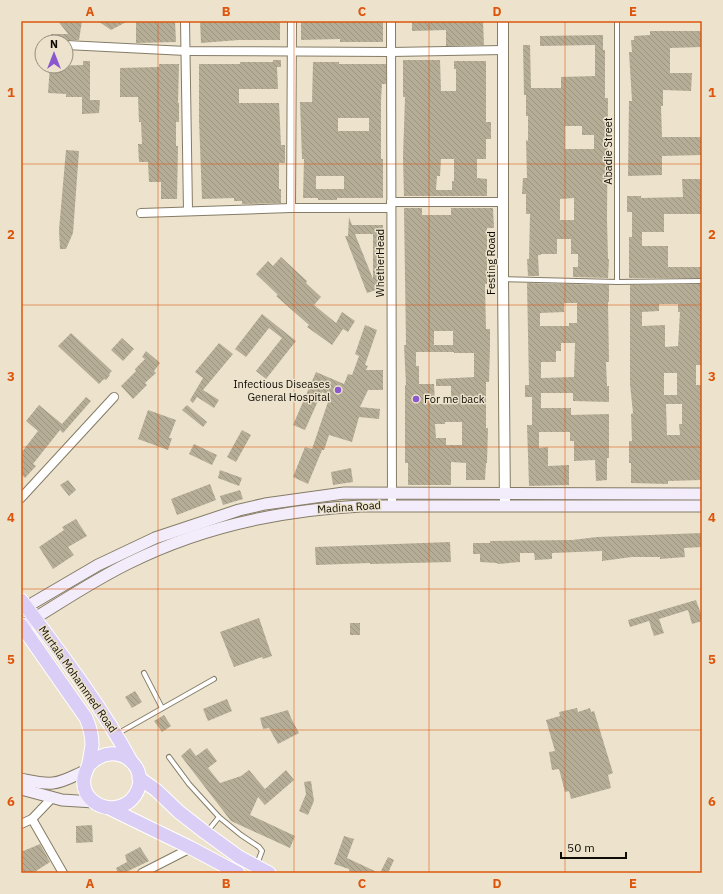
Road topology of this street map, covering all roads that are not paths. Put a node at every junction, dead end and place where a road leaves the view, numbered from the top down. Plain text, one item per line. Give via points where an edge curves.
1 (185, 21) edge
2 (292, 21) edge
3 (391, 21) edge
4 (503, 21) edge
5 (617, 21) edge
6 (74, 45) edge
7 (503, 50) junction
8 (186, 51) junction
9 (292, 51) junction
10 (391, 52) junction
11 (504, 202) junction
12 (391, 205) junction
13 (291, 208) junction
14 (188, 211) junction
15 (142, 213) dead end
16 (503, 279) junction
17 (702, 281) edge
18 (617, 282) junction
19 (114, 397) dead end
20 (391, 493) junction
21 (505, 494) junction
22 (702, 494) edge
23 (21, 498) edge
24 (619, 500) junction
25 (392, 505) junction
26 (505, 506) junction
27 (702, 506) edge
28 (23, 606) edge
29 (35, 618) junction
30 (22, 625) edge
31 (144, 673) dead end
32 (214, 678) dead end
33 (162, 708) junction
34 (117, 734) junction
35 (168, 757) dead end
36 (131, 760) junction
37 (87, 768) junction
38 (139, 778) junction
39 (21, 779) edge
40 (21, 789) edge
41 (53, 797) junction
42 (94, 802) junction
43 (109, 808) junction
44 (219, 817) junction
45 (32, 819) junction
46 (21, 824) edge
47 (206, 833) junction
48 (191, 848) junction
49 (256, 866) junction
50 (63, 873) edge
51 (142, 873) edge
52 (238, 873) edge
53 (269, 873) edge

1 - 8 street
2 - 9 street
3 - 10 street, WhetherHead
4 - 7 street, Festing Road
5 - 18 lane, Abadie Street
6 - 8 street
7 - 10 street
7 - 11 street, Festing Road
8 - 9 street
8 - 14 street
9 - 10 street
9 - 13 street
10 - 12 street, WhetherHead
11 - 12 street
11 - 16 street, Festing Road
12 - 13 street
12 - 20 street, WhetherHead
13 - 14 street
14 - 15 street
16 - 18 lane
16 - 21 street, Festing Road
17 - 18 lane
19 - 23 street
20 - 21 main road, Madina Road
20 - 25 street, WhetherHead
20 - 28 main road, Madina Road via 344,493 239,510 143,543
21 - 24 main road, Madina Road
21 - 26 street, Festing Road
22 - 24 main road, Madina Road
24 - 26 main road, Madina Road
24 - 27 main road, Madina Road
25 - 26 main road, Madina Road
25 - 29 main road, Madina Road via 334,507 241,522 172,544 129,563
28 - 29 highway, Murtala Mohammed Road
29 - 30 main road, Madina Road
29 - 34 highway, Murtala Mohammed Road
30 - 37 highway, Murtala Mohammed Road via 86,718 92,736
31 - 33 lane
32 - 33 lane
33 - 34 lane
34 - 36 highway, Murtala Mohammed Road
35 - 44 lane
36 - 37 highway via 123,755 104,754
36 - 38 highway
37 - 39 main road via 54,783
37 - 42 highway via 84,788
38 - 43 highway via 139,787 128,803
38 - 47 highway
40 - 41 main road
41 - 42 main road via 77,802
41 - 45 street
42 - 43 highway
43 - 48 highway
44 - 47 lane
44 - 49 lane via 259,847 262,851
45 - 46 street
45 - 50 street
47 - 49 highway
48 - 51 street
48 - 52 highway
49 - 53 highway

